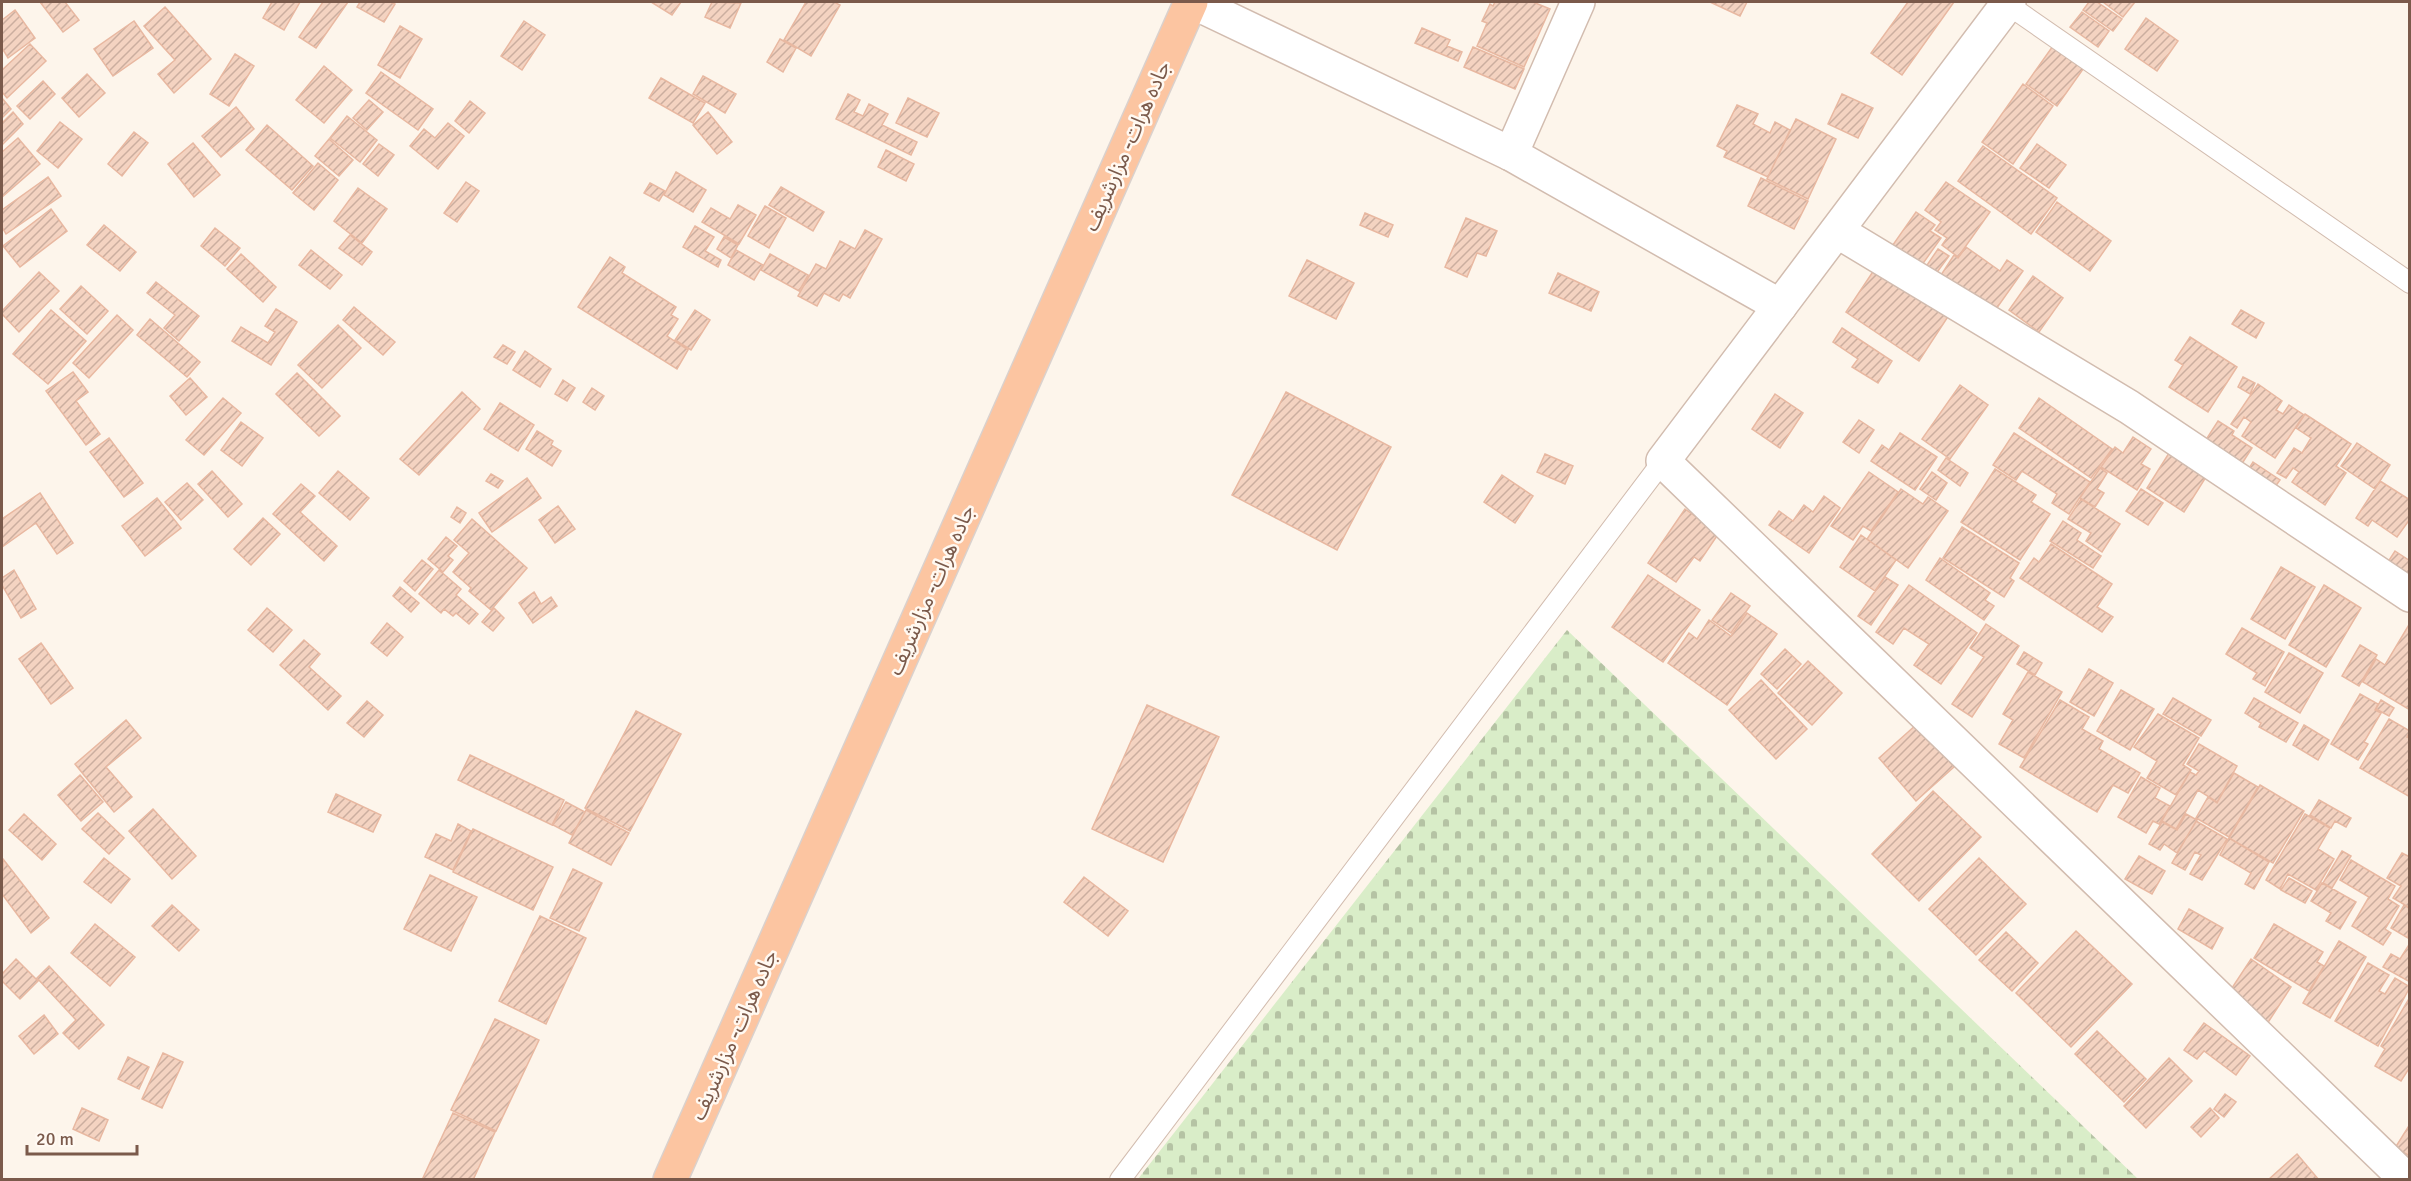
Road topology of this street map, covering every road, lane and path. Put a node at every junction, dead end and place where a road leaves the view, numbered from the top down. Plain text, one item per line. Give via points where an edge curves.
1 (1192, 2) edge
2 (1578, 2) edge
3 (2008, 3) edge
4 (1511, 154) junction
5 (1837, 231) junction
6 (2409, 283) edge
7 (1780, 306) junction
8 (1664, 461) junction
9 (2409, 594) edge
10 (670, 1179) edge
11 (1120, 1179) edge
12 (2407, 1179) edge

1 - 4 street
1 - 10 highway, جاده هرات- مزارشریف
2 - 4 street
3 - 5 street
3 - 6 lane
4 - 7 street
5 - 7 street
5 - 9 street via 2129,407
7 - 8 street
8 - 11 lane
8 - 12 street

